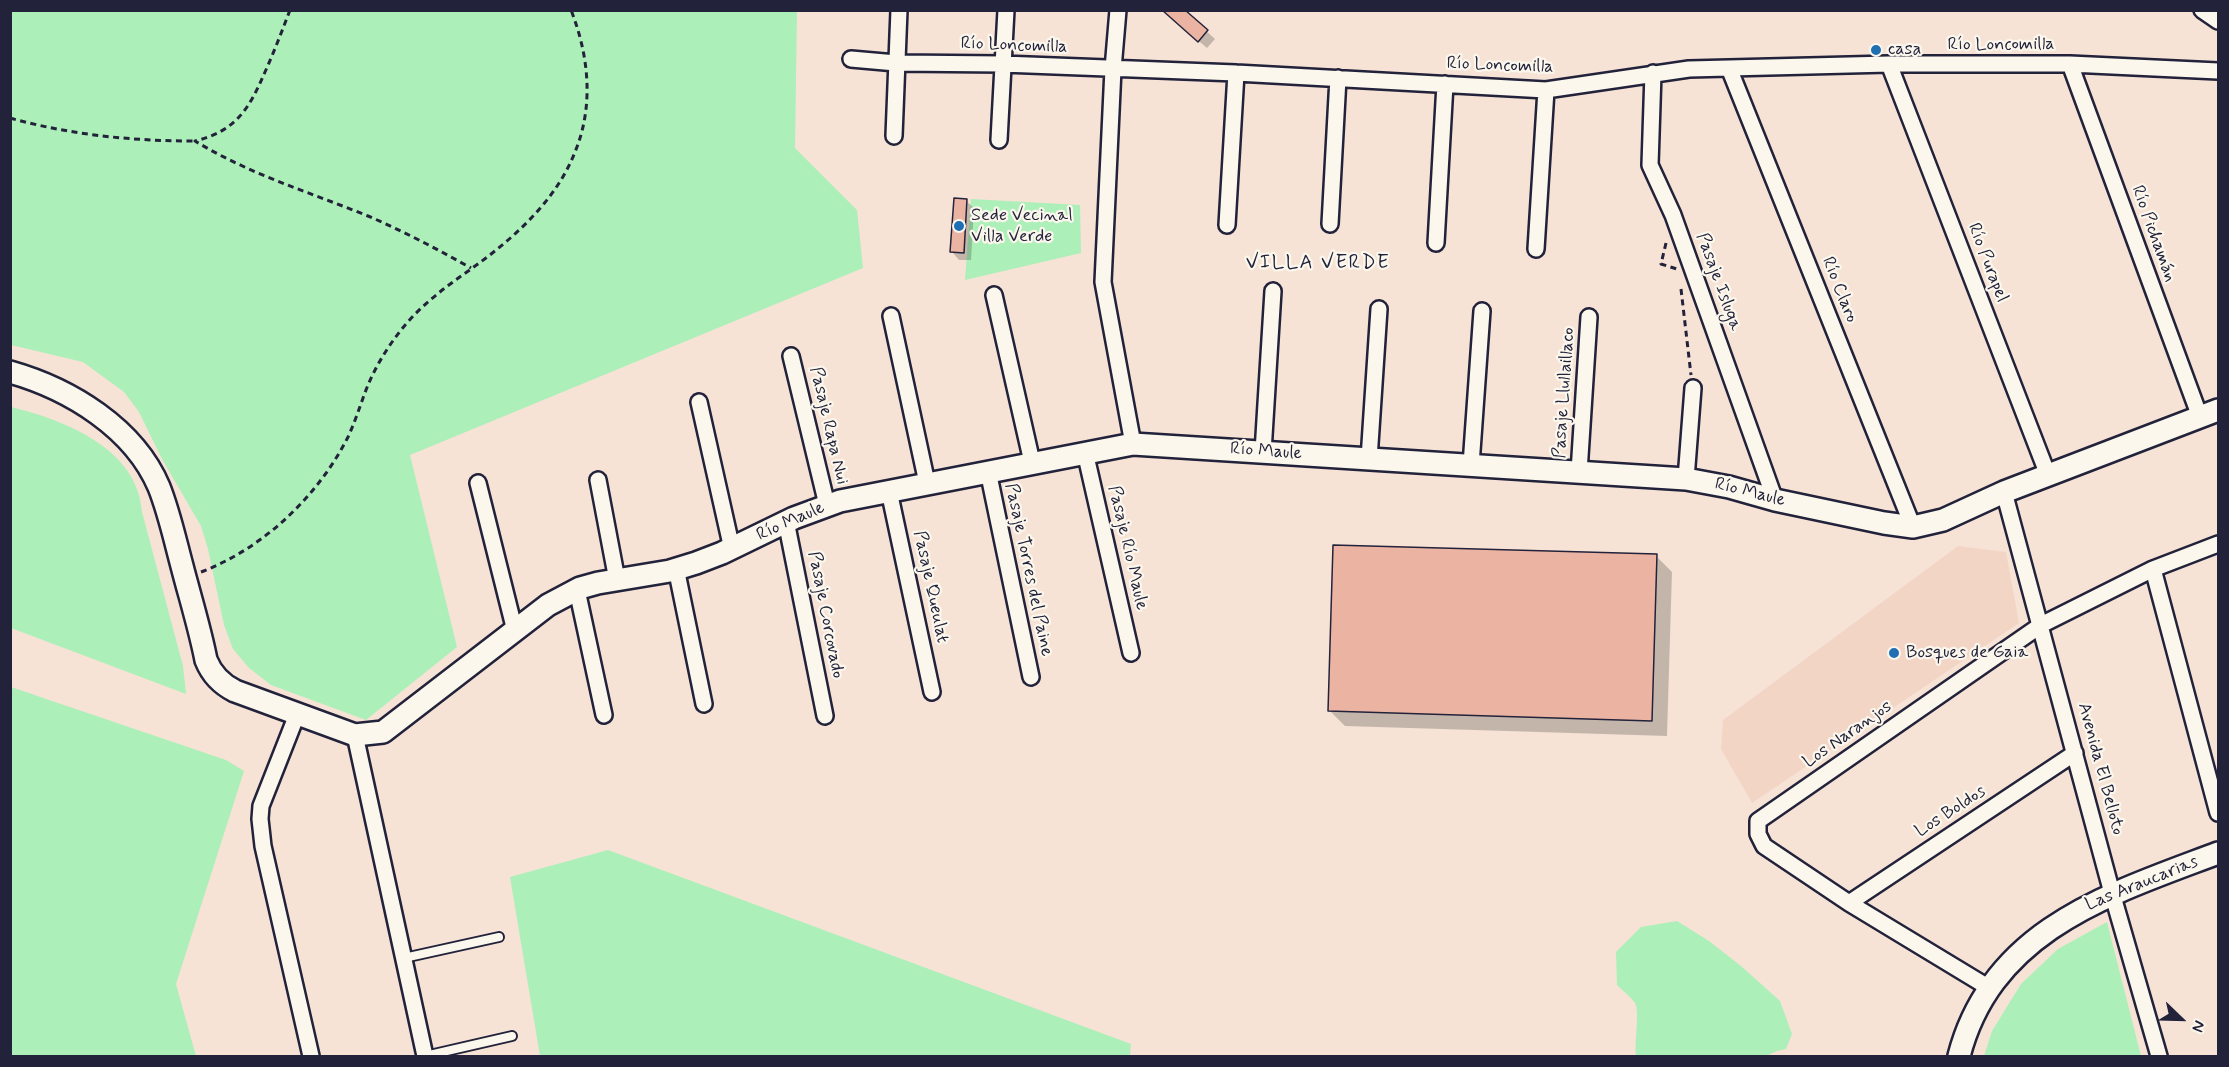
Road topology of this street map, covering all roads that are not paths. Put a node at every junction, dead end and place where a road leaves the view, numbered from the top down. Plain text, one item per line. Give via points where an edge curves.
1 (899, 10) edge
2 (1006, 10) edge
3 (1118, 10) edge
4 (2202, 10) edge
5 (2218, 21) edge
6 (851, 59) dead end
7 (896, 63) junction
8 (1003, 64) junction
9 (1889, 64) junction
10 (2070, 64) junction
11 (1729, 68) junction
12 (1113, 69) junction
13 (2218, 71) edge
14 (1236, 73) junction
15 (1653, 73) junction
16 (1338, 78) junction
17 (1445, 84) junction
18 (1546, 90) junction
19 (894, 136) dead end
20 (999, 140) dead end
21 (1330, 224) dead end
22 (1227, 225) dead end
23 (1436, 243) dead end
24 (1536, 249) dead end
25 (1273, 291) dead end
26 (994, 295) dead end
27 (1379, 309) dead end
28 (1482, 311) dead end
29 (891, 316) dead end
30 (1589, 317) dead end
31 (791, 356) dead end
32 (10, 372) edge
33 (1692, 388) road end
34 (699, 402) dead end
35 (2209, 414) edge
36 (1133, 444) junction
37 (1085, 452) junction
38 (1263, 452) junction
39 (1369, 459) junction
40 (1032, 462) junction
41 (1471, 465) junction
42 (988, 471) junction
43 (1579, 472) junction
44 (2048, 475) junction
45 (1686, 479) junction
46 (598, 480) dead end
47 (478, 483) dead end
48 (927, 483) junction
49 (889, 490) junction
50 (2004, 492) junction
51 (1775, 500) junction
52 (827, 506) junction
53 (786, 521) junction
54 (1913, 527) junction
55 (2218, 544) edge
56 (732, 549) junction
57 (676, 568) junction
58 (2153, 569) junction
59 (616, 580) junction
60 (577, 590) junction
61 (2041, 625) junction
62 (514, 631) junction
63 (1131, 653) dead end
64 (1031, 676) dead end
65 (932, 692) dead end
66 (704, 704) dead end
67 (298, 712) junction
68 (604, 715) dead end
69 (825, 716) dead end
70 (355, 735) junction
71 (2075, 753) junction
72 (2218, 813) edge
73 (2218, 853) edge
74 (2112, 893) junction
75 (1849, 903) junction
76 (499, 937) dead end
77 (404, 958) junction
78 (1991, 989) junction
79 (512, 1036) dead end
80 (311, 1056) edge
81 (425, 1056) edge
82 (1959, 1056) edge
83 (2159, 1056) edge

1 - 7 street
2 - 8 street
3 - 12 street
4 - 5 street
6 - 7 street, Río Loncomilla
7 - 8 street, Río Loncomilla
7 - 19 street
8 - 12 street, Río Loncomilla
8 - 20 street
9 - 10 street, Río Loncomilla
9 - 11 street, Río Loncomilla
9 - 44 street, Río Purapel
10 - 13 street, Río Loncomilla
10 - 35 street, Río Pichamán
11 - 15 street, Río Loncomilla
11 - 54 street, Río Claro
12 - 14 street, Río Loncomilla
12 - 36 street via 1103,282
14 - 16 street, Río Loncomilla
14 - 22 street
15 - 18 street, Río Loncomilla
15 - 51 street, Pasaje Isluga via 1650,165 1673,215
16 - 17 street, Río Loncomilla
16 - 21 street
17 - 18 street, Río Loncomilla
17 - 23 street
18 - 24 street
25 - 38 street
26 - 40 street
27 - 39 street
28 - 41 street
29 - 48 street
30 - 43 street, Pasaje Llullaillaco
31 - 52 street, Pasaje Rapa Nui
32 - 67 street via 68,395 129,442 158,485 206,660 214,675 235,691
33 - 45 street
34 - 56 street
35 - 44 street, Río Maule
36 - 37 street, Río Maule
36 - 38 street, Río Maule
37 - 40 street, Río Maule
37 - 63 street, Pasaje Río Maule
38 - 39 street, Río Maule
39 - 41 street, Río Maule
40 - 42 street, Río Maule
41 - 43 street, Río Maule
42 - 48 street, Río Maule
42 - 64 street, Pasaje Torres del Paine
43 - 45 street, Río Maule
44 - 50 street, Río Maule
45 - 51 street, Río Maule
46 - 59 street
47 - 62 street
48 - 49 street, Río Maule
49 - 52 street, Río Maule
49 - 65 street, Pasaje Queulat
50 - 54 street, Río Maule via 1943,520
50 - 61 street, Avenida El Belloto
51 - 54 street, Río Maule
52 - 53 street, Río Maule
53 - 56 street, Río Maule
53 - 69 street, Pasaje Corcovado
55 - 58 street, Los Naranjos
56 - 57 street, Río Maule
57 - 59 street, Río Maule
57 - 66 street
58 - 61 street, Los Naranjos
58 - 72 street
59 - 60 street, Río Maule
60 - 62 street, Río Maule via 548,605
60 - 68 street
61 - 71 street, Avenida El Belloto
61 - 75 street, Los Naranjos via 1758,821 1758,834 1764,846
62 - 70 street, Río Maule via 383,732
67 - 70 street
67 - 80 street via 264,794 260,819
70 - 77 street
71 - 74 street, Avenida El Belloto
71 - 75 street, Los Boldos
73 - 74 street, Las Araucarias
74 - 78 street, Las Araucarias via 2038,937
74 - 83 street, Avenida El Belloto
75 - 78 street, Los Naranjos
76 - 77 lane
77 - 81 street
78 - 82 street, Las Araucarias
79 - 81 lane

